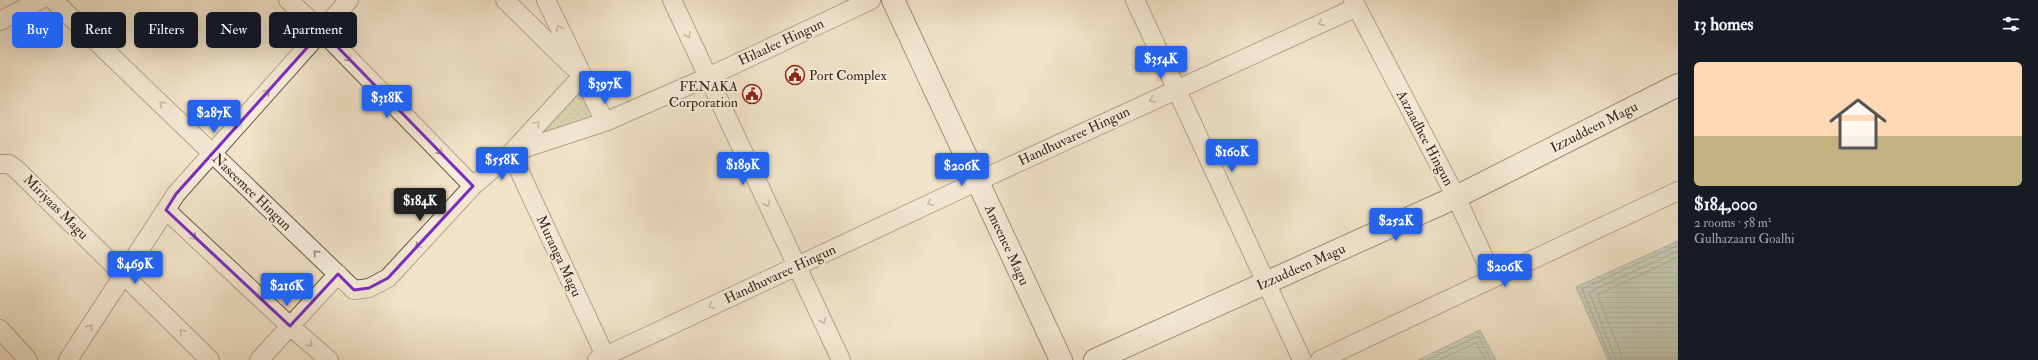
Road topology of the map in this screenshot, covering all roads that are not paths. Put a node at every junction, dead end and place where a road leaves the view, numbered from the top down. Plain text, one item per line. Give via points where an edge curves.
1 (40, 0) edge
2 (53, 0) edge
3 (349, 0) edge
4 (505, 0) edge
5 (546, 0) edge
6 (672, 0) edge
7 (871, 0) edge
8 (893, 0) edge
9 (1135, 0) edge
10 (297, 4) edge
11 (1355, 4) edge
12 (304, 12) edge
13 (339, 12) edge
14 (0, 21) edge
15 (307, 48) edge
16 (339, 48) edge
17 (582, 76) junction
18 (708, 77) junction
19 (1678, 85) edge
20 (1177, 89) junction
21 (604, 122) junction
22 (212, 153) junction
23 (511, 153) junction
24 (0, 164) edge
25 (978, 181) junction
26 (473, 186) junction
27 (1678, 191) edge
28 (1456, 197) junction
29 (166, 210) junction
30 (796, 266) junction
31 (124, 274) junction
32 (338, 274) junction
33 (1493, 277) junction
34 (1266, 283) junction
35 (290, 326) junction
36 (0, 329) edge
37 (603, 359) edge
38 (28, 360) edge
39 (68, 360) edge
40 (210, 360) edge
41 (259, 360) edge
42 (329, 360) edge
43 (841, 360) edge
44 (1061, 360) edge
45 (1095, 360) edge
46 (1302, 360) edge
47 (1320, 360) edge

1 - 14 street
22 -> 2 street, Naseemee Hingun
3 - 13 street
4 - 17 street
17 -> 5 street
6 -> 18 street
7 - 18 street, Hilaalee Hingun
8 - 25 main road, Ameenee Magu
9 - 20 street
10 - 12 street
11 -> 20 street, Handhuvaree Hingun
11 - 28 street, Aazaadhee Hingun
22 -> 15 street
16 -> 26 street
17 - 21 street
23 -> 17 street
18 - 21 street, Hilaalee Hingun
18 -> 30 street
19 - 28 main road, Izzuddeen Magu
20 -> 25 street, Handhuvaree Hingun
20 - 34 street
21 - 23 street, Hilaalee Hingun
22 - 29 street via 176,194
32 -> 22 street, Naseemee Hingun
23 - 26 street
23 - 37 street, Muranga Magu
24 - 31 street, Miriyaas Magu via 9,164 16,168
25 -> 30 street, Handhuvaree Hingun
25 - 44 main road, Ameenee Magu
26 -> 32 street, Naseemee Hingun via 388,278 369,288 354,290
27 - 33 street
28 - 33 street, Aazaadhee Hingun
28 - 34 main road, Izzuddeen Magu
29 - 31 street
29 -> 35 street
30 -> 37 street, Handhuvaree Hingun
30 -> 43 street
39 -> 31 street
40 -> 31 street, Miriyaas Magu
32 - 35 street
33 - 47 street
34 - 45 main road, Izzuddeen Magu
34 - 46 street
35 - 41 street
35 -> 42 street
36 - 38 street

